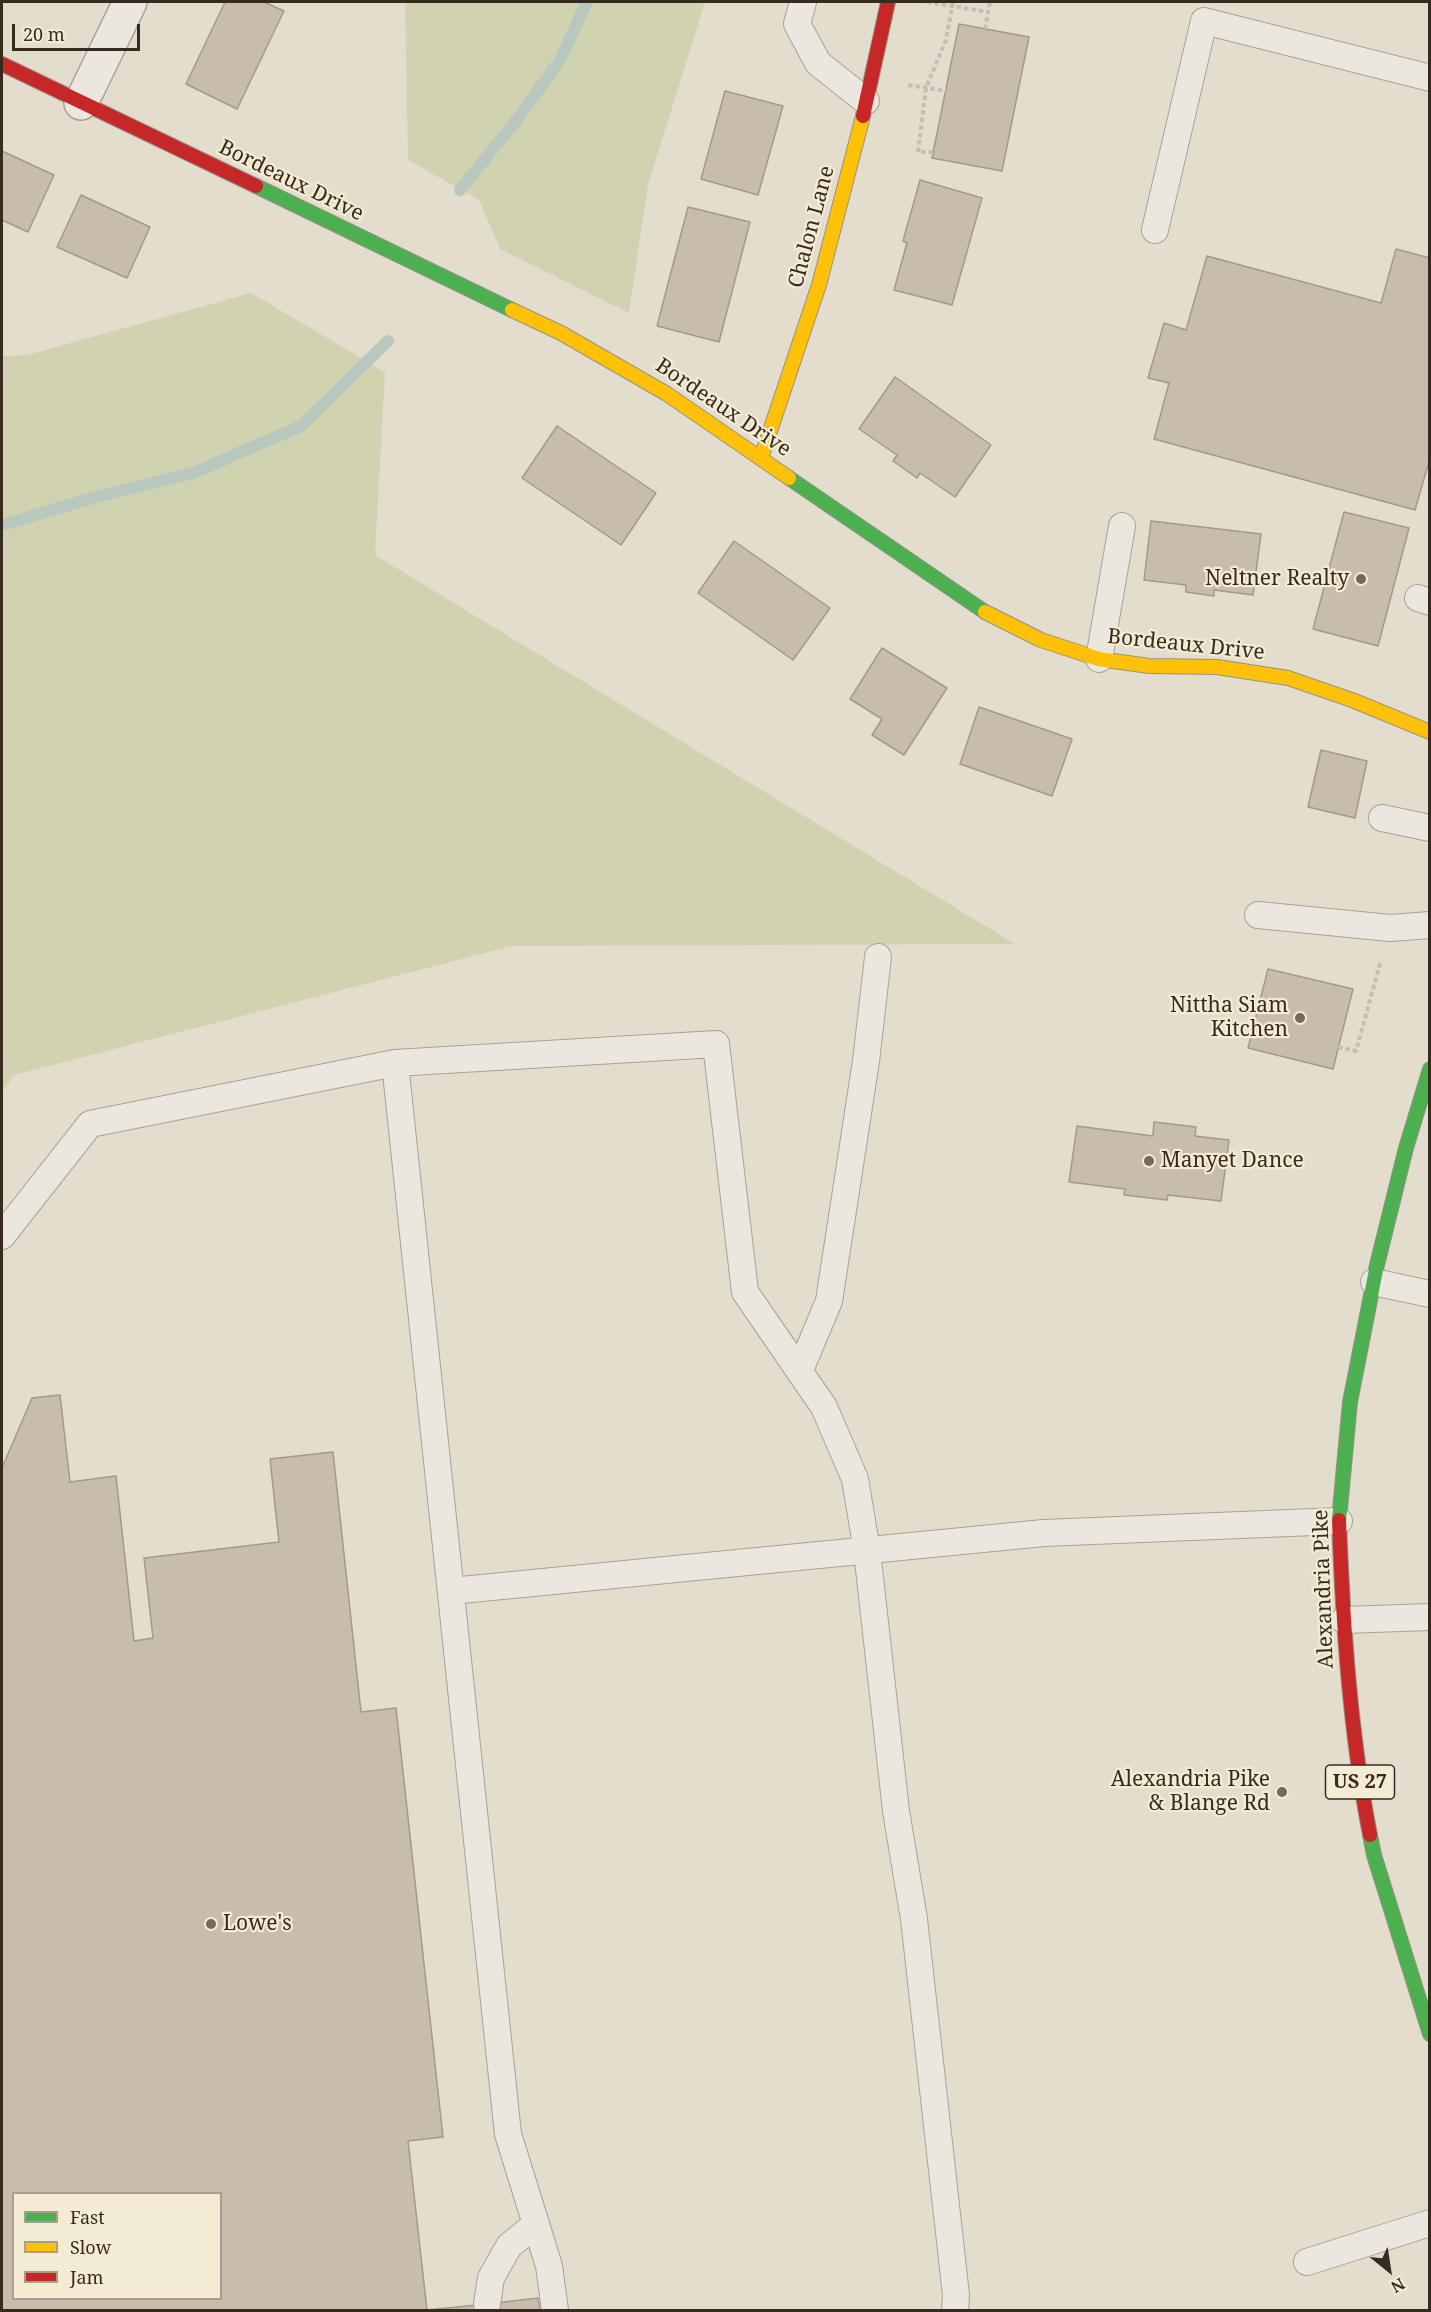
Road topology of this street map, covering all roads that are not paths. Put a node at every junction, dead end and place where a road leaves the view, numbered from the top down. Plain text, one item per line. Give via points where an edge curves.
1 (130, 2) edge
2 (803, 2) edge
3 (888, 2) edge
4 (2, 64) edge
5 (1430, 78) edge
6 (866, 101) junction
7 (81, 103) junction
8 (1155, 230) dead end
9 (761, 458) junction
10 (1122, 526) dead end
11 (1099, 659) junction
12 (1430, 732) edge
13 (1382, 818) dead end
14 (1430, 828) edge
15 (1258, 915) dead end
16 (1430, 925) edge
17 (878, 957) dead end
18 (395, 1063) junction
19 (1430, 1069) edge
20 (2, 1236) edge
21 (1374, 1282) junction
22 (1430, 1294) edge
23 (800, 1370) junction
24 (1339, 1521) junction
25 (867, 1551) junction
26 (451, 1591) junction
27 (1430, 1617) edge
28 (1344, 1620) junction
29 (1430, 2034) edge
30 (1430, 2223) edge
31 (536, 2224) junction
32 (1307, 2262) dead end
33 (487, 2304) dead end
34 (555, 2310) edge
35 (955, 2310) edge

1 - 7 street
2 - 6 lane via 797,24 818,63
3 - 6 street, Chalon Lane
4 - 7 street, Bordeaux Drive
5 - 8 lane via 1204,21
6 - 9 street, Chalon Lane via 819,285
7 - 9 street, Bordeaux Drive via 561,333 667,394
9 - 11 street, Bordeaux Drive via 978,609 1041,640
10 - 11 lane
11 - 12 street, Bordeaux Drive via 1149,666 1217,667 1288,678
13 - 14 lane
15 - 16 lane via 1390,928
17 - 23 lane via 830,1301
18 - 20 lane via 90,1124
18 - 23 lane via 716,1044 745,1292
18 - 26 lane
19 - 21 street, Alexandria Pike / US 27
21 - 22 lane
21 - 24 street, Alexandria Pike / US 27 via 1350,1402
23 - 25 lane via 825,1409 855,1479
24 - 25 lane via 1044,1533
24 - 28 street, Alexandria Pike / US 27
25 - 26 lane
25 - 35 lane via 896,1811 930,2048
26 - 31 lane via 508,2134
27 - 28 lane
28 - 29 street, Alexandria Pike / US 27 via 1360,1779 1374,1855
30 - 32 lane
31 - 33 lane via 509,2246 491,2278
31 - 34 lane via 549,2266

